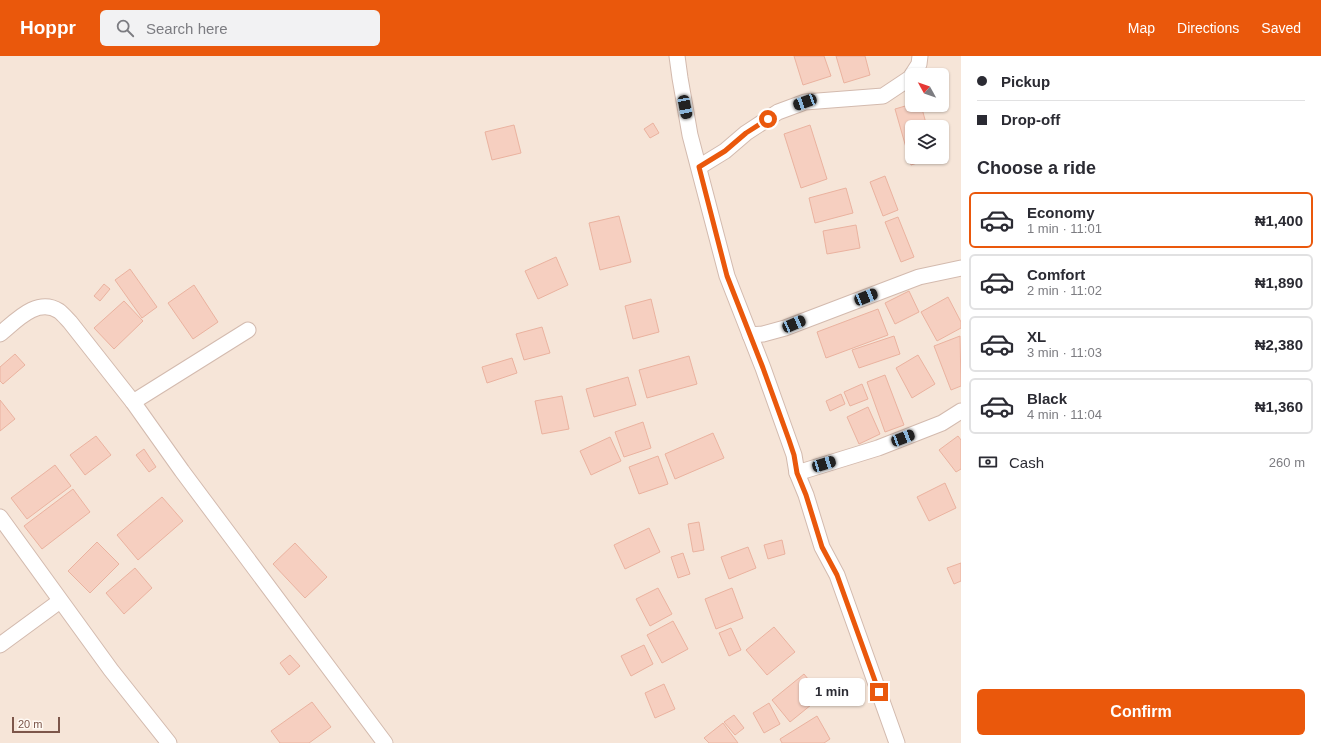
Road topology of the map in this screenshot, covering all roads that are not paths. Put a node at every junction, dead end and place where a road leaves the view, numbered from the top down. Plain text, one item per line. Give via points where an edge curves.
1 (677, 56) edge
2 (920, 56) edge
3 (699, 167) junction
4 (961, 268) edge
5 (248, 330) dead end
6 (0, 334) edge
7 (750, 335) junction
8 (133, 402) junction
9 (961, 411) edge
10 (797, 473) junction
11 (0, 517) edge
12 (60, 601) junction
13 (0, 645) edge
14 (169, 743) edge
15 (385, 743) edge
16 (897, 743) edge

1 - 3 street via 690,135
2 - 3 street via 919,64 910,78 883,96 805,102 778,112
3 - 7 street via 727,276
4 - 7 street via 920,277 785,328
5 - 8 street
6 - 8 street via 38,307 50,307 60,312
7 - 10 street via 794,455
8 - 15 street
9 - 10 street via 942,423 878,448
10 - 16 street via 822,547 837,575
11 - 12 street
12 - 13 street
12 - 14 street

